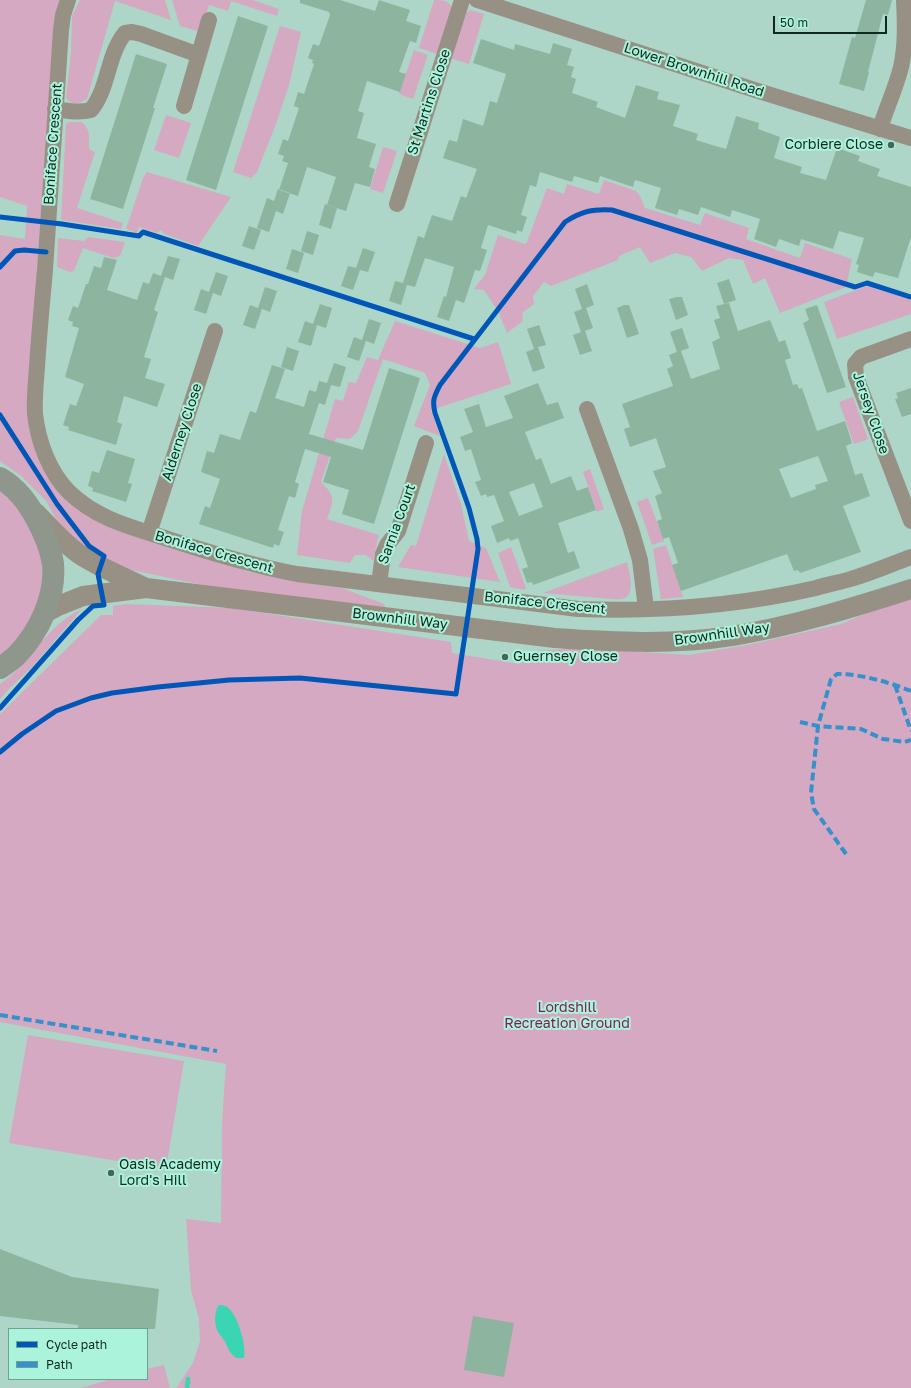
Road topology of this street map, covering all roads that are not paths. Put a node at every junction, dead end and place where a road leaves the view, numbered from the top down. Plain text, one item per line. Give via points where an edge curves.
1 (68, 0) edge
2 (462, 0) edge
3 (478, 0) edge
4 (904, 0) edge
5 (210, 20) dead end
6 (199, 54) junction
7 (184, 106) dead end
8 (56, 109) junction
9 (880, 128) junction
10 (911, 138) edge
11 (397, 204) dead end
12 (215, 331) dead end
13 (911, 339) edge
14 (586, 409) dead end
15 (426, 443) dead end
16 (0, 478) edge
17 (30, 508) junction
18 (911, 521) edge
19 (149, 533) junction
20 (911, 557) edge
21 (378, 584) junction
22 (146, 588) junction
23 (911, 589) edge
24 (646, 609) junction
25 (45, 613) junction
26 (0, 668) edge

1 - 8 street, Boniface Crescent via 61,30
2 - 11 street, St Martins Close
3 - 9 street, Lower Brownhill Road
4 - 9 street via 905,35 901,68
5 - 6 street
6 - 7 street
6 - 8 street via 141,34 125,33 118,41 99,98 91,110 76,112
8 - 19 street, Boniface Crescent via 35,413 50,465 69,491 100,515
9 - 10 street, Lower Brownhill Road
12 - 19 street, Alderney Close
13 - 18 street, Jersey Close via 861,356 855,364 856,377
14 - 24 street via 640,560
15 - 21 street, Sarnia Court via 398,531 383,554
16 - 17 main road via 18,491
17 - 22 street, Brownhill Way via 78,553
17 - 25 main road via 43,531 52,564 52,585
19 - 21 street, Boniface Crescent via 265,568
20 - 24 street, Boniface Crescent via 854,578 781,596 729,604
21 - 24 street, Boniface Crescent via 578,609
22 - 23 street, Brownhill Way via 555,638 609,642 731,636 818,618
22 - 25 street, Brownhill Way via 83,596
25 - 26 main road via 38,629 17,655

